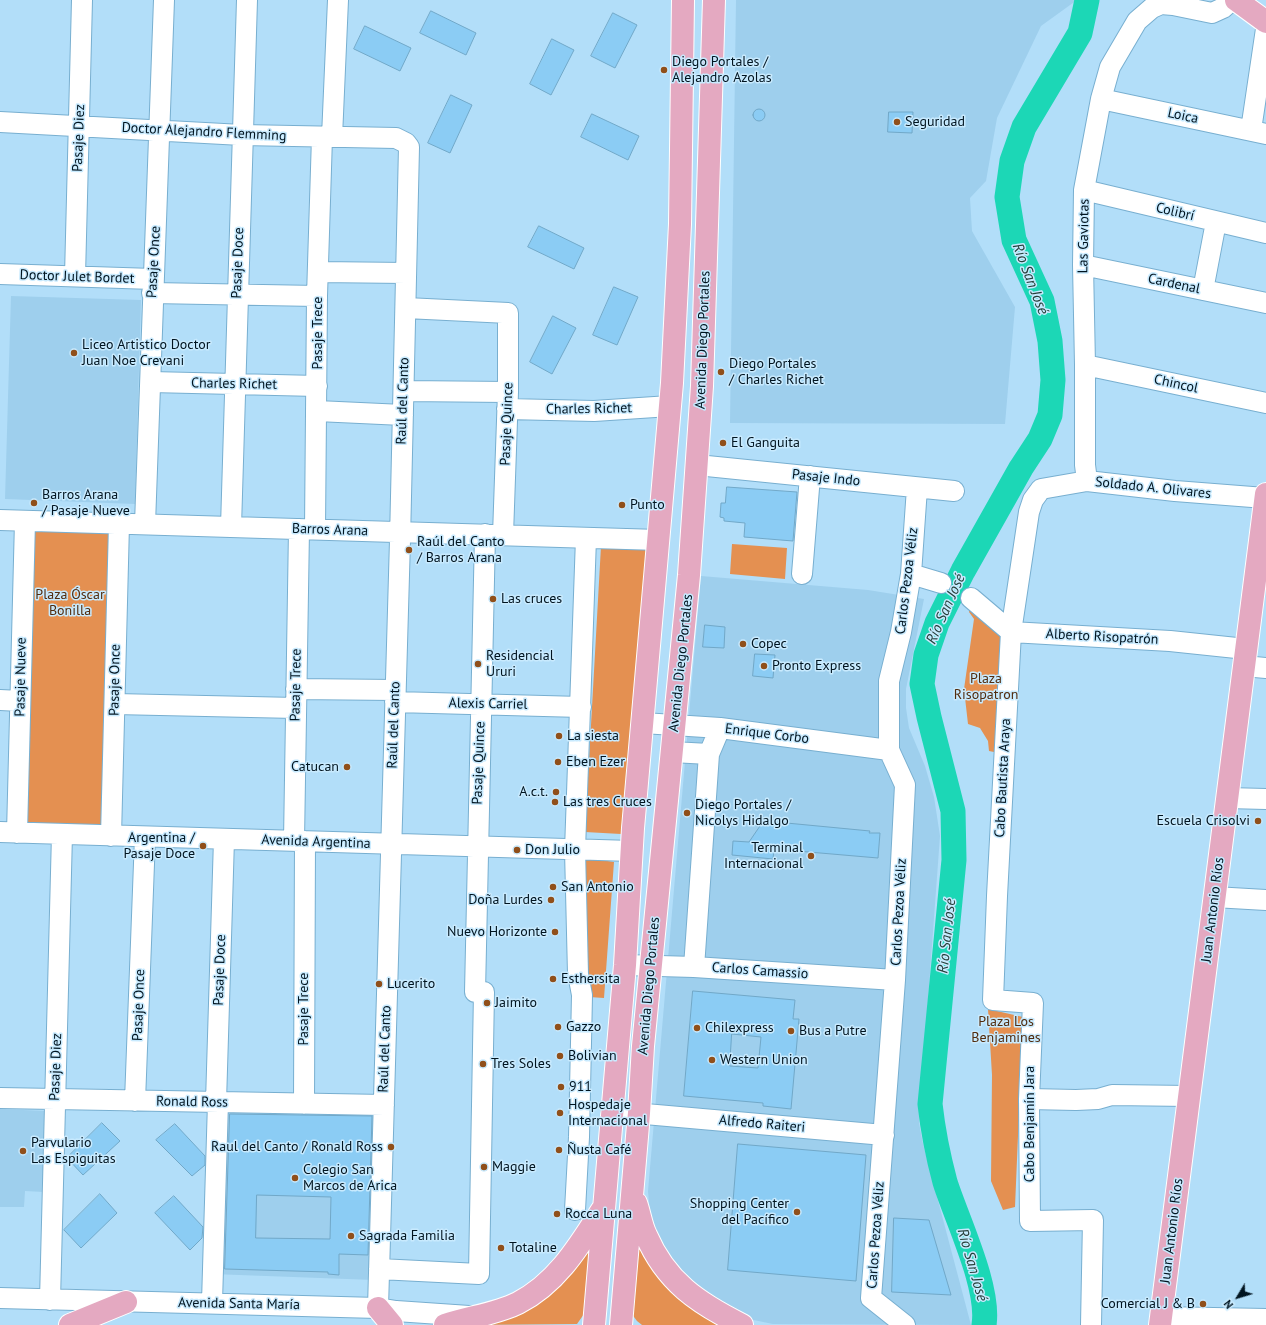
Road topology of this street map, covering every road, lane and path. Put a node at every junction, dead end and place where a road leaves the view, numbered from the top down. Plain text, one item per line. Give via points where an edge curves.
1 (82, 0) edge
2 (164, 0) edge
3 (247, 0) edge
4 (338, 0) edge
5 (683, 0) edge
6 (714, 0) edge
7 (1232, 0) edge
8 (1236, 0) edge
9 (1266, 22) edge
10 (1266, 29) edge
11 (1101, 99) junction
12 (0, 122) edge
13 (79, 126) junction
14 (160, 130) junction
15 (1258, 132) edge
16 (242, 135) junction
17 (327, 137) junction
18 (406, 143) joint
19 (1084, 190) junction
20 (1216, 222) junction
21 (1266, 233) edge
22 (1083, 265) junction
23 (319, 272) junction
24 (406, 273) junction
25 (0, 274) edge
26 (75, 276) junction
27 (153, 286) junction
28 (1203, 290) junction
29 (237, 295) junction
30 (317, 296) junction
31 (1266, 302) edge
32 (406, 308) junction
33 (1085, 365) junction
34 (151, 382) junction
35 (672, 383) junction
36 (235, 384) junction
37 (317, 386) junction
38 (702, 386) junction
39 (404, 391) junction
40 (508, 400) junction
41 (1266, 404) edge
42 (670, 406) junction
43 (317, 411) junction
44 (403, 415) junction
45 (697, 466) junction
46 (810, 476) junction
47 (1087, 481) junction
48 (916, 488) junction
49 (1041, 490) joint
50 (954, 491) dead end
51 (1266, 496) edge
52 (0, 520) edge
53 (25, 521) junction
54 (119, 524) junction
55 (145, 524) junction
56 (231, 527) junction
57 (307, 529) junction
58 (400, 532) junction
59 (494, 535) junction
60 (586, 538) junction
61 (1263, 539) edge
62 (659, 540) junction
63 (802, 574) dead end
64 (910, 574) junction
65 (941, 583) dead end
66 (971, 598) dead end
67 (1011, 632) junction
68 (1245, 658) junction
69 (649, 659) junction
70 (1266, 668) edge
71 (679, 681) junction
72 (395, 696) junction
73 (296, 698) junction
74 (0, 700) edge
75 (20, 701) junction
76 (115, 704) junction
77 (481, 704) junction
78 (581, 707) junction
79 (643, 723) junction
80 (674, 724) junction
81 (720, 728) junction
82 (889, 750) junction
83 (672, 752) junction
84 (709, 754) junction
85 (1227, 798) junction
86 (1266, 799) edge
87 (9, 832) edge
88 (62, 834) junction
89 (111, 836) junction
90 (145, 837) junction
91 (224, 839) junction
92 (299, 841) junction
93 (391, 844) junction
94 (477, 846) junction
95 (574, 850) junction
96 (632, 851) junction
97 (1214, 897) junction
98 (1266, 900) edge
99 (625, 965) junction
100 (650, 966) junction
101 (694, 967) junction
102 (895, 980) junction
103 (1033, 1003) joint
104 (1189, 1096) junction
105 (0, 1098) edge
106 (55, 1099) junction
107 (1029, 1099) junction
108 (136, 1101) junction
109 (217, 1102) junction
110 (304, 1104) junction
111 (384, 1105) junction
112 (611, 1111) junction
113 (639, 1113) junction
114 (884, 1135) junction
115 (632, 1193) junction
116 (603, 1208) junction
117 (575, 1210) dead end
118 (379, 1269) junction
119 (0, 1298) edge
120 (50, 1300) junction
121 (126, 1302) junction
122 (212, 1302) junction
123 (378, 1308) junction
124 (477, 1316) junction
125 (1266, 1319) edge
126 (1160, 1321) edge
127 (70, 1325) edge
128 (392, 1325) edge
129 (445, 1325) edge
130 (594, 1325) edge
131 (621, 1325) edge
132 (742, 1325) edge
133 (904, 1325) edge
134 (1091, 1325) edge

1 - 13 street, Pasaje Diez
2 - 14 street, Pasaje Once
3 - 16 street, Pasaje Doce
4 - 17 street, Pasaje Trece
5 - 35 main road, Avenida Diego Portales via 680,224
6 - 38 main road, Avenida Diego Portales
7 - 11 street, Las Gaviotas via 1212,13 1162,4 1152,8 1137,21 1110,67
8 - 9 main road
10 - 15 street
11 - 15 street, Loica
11 - 19 street, Las Gaviotas
12 - 13 street, Doctor Alejandro Flemming
13 - 14 street, Doctor Alejandro Flemming
13 - 26 street, Pasaje Diez
14 - 16 street, Doctor Alejandro Flemming
14 - 27 street, Pasaje Once
16 - 17 street, Doctor Alejandro Flemming
16 - 29 street, Pasaje Doce
17 - 18 street, Doctor Alejandro Flemming via 396,138
17 - 23 street, Pasaje Trece
18 - 24 street, Raúl del Canto via 409,152
19 - 20 street, Colibrí
19 - 22 street, Las Gaviotas
20 - 21 street, Colibrí
20 - 28 street
22 - 28 street, Cardenal
22 - 33 street, Las Gaviotas
23 - 24 street
23 - 30 street, Pasaje Trece
24 - 32 street, Raúl del Canto
25 - 26 street, Doctor Julet Bordet
26 - 27 street, Doctor Julet Bordet
27 - 29 street, Doctor Julet Bordet
27 - 34 street, Pasaje Once
28 - 31 street, Cardenal
29 - 30 street, Doctor Julet Bordet
29 - 36 street, Pasaje Doce
30 - 37 street, Pasaje Trece
32 - 39 street, Raúl del Canto
32 - 40 street, Pasaje Quince via 508,313
33 - 41 street, Chincol
33 - 47 street, Las Gaviotas
34 - 36 street, Charles Richet
34 - 55 street, Pasaje Once
35 - 38 main road
35 - 42 main road, Avenida Diego Portales
36 - 37 street, Charles Richet
36 - 56 street, Pasaje Doce
37 - 43 street, Pasaje Trece
38 - 45 main road, Avenida Diego Portales
39 - 40 street, Charles Richet
39 - 44 street, Raúl del Canto
40 - 42 street, Charles Richet via 594,411
40 - 59 street, Pasaje Quince
42 - 62 main road, Avenida Diego Portales
43 - 44 street
43 - 57 street, Pasaje Trece
44 - 58 street, Raúl del Canto
45 - 46 street, Pasaje Indo
45 - 71 main road, Avenida Diego Portales
46 - 48 street, Pasaje Indo
46 - 63 street
47 - 49 street, Soldado A. Olivares
47 - 51 street, Soldado A. Olivares via 1175,491
48 - 50 street, Pasaje Indo
48 - 64 street, Carlos Pezoa Véliz
49 - 67 street, Cabo Bautista Araya via 1033,500 1029,512
51 - 61 main road, Juan Antonio Ríos
52 - 53 street, Barros Arana
53 - 54 street, Barros Arana
53 - 75 street, Pasaje Nueve
54 - 55 street, Barros Arana
54 - 76 street, Pasaje Once
55 - 56 street, Barros Arana
56 - 57 street, Barros Arana
57 - 58 street, Barros Arana
57 - 73 street, Pasaje Trece
58 - 59 street, Barros Arana
58 - 72 street, Raúl del Canto
59 - 60 street, Barros Arana
59 - 77 street, Pasaje Quince
60 - 62 street, Barros Arana
60 - 78 street
61 - 68 main road, Juan Antonio Ríos
62 - 69 main road, Avenida Diego Portales
64 - 65 street
64 - 82 street, Carlos Pezoa Véliz via 901,632 889,681
66 - 67 street
67 - 68 street, Alberto Risopatrón via 1170,641
67 - 103 street, Cabo Bautista Araya via 993,1000
68 - 70 street, Alberto Risopatrón
68 - 85 main road, Juan Antonio Ríos
69 - 71 main road
69 - 79 main road, Avenida Diego Portales
71 - 80 main road, Avenida Diego Portales
72 - 73 street, Alexis Carriel
72 - 77 street, Alexis Carriel
72 - 93 street, Raúl del Canto
73 - 76 street
73 - 92 street, Pasaje Trece
74 - 75 street
75 - 87 street, Pasaje Nueve
76 - 89 street, Pasaje Once
77 - 78 street, Alexis Carriel
77 - 94 street, Pasaje Quince
78 - 95 street
79 - 80 street, Enrique Corbo
79 - 96 main road, Avenida Diego Portales
80 - 81 street, Enrique Corbo
80 - 83 main road, Avenida Diego Portales
81 - 82 street, Enrique Corbo
81 - 84 street
82 - 102 street, Carlos Pezoa Véliz via 905,785
83 - 84 street
83 - 100 main road, Avenida Diego Portales
84 - 101 street
85 - 86 street
85 - 97 main road, Juan Antonio Ríos
87 - 88 street, Avenida Argentina
88 - 89 street, Avenida Argentina
88 - 106 street, Pasaje Diez
89 - 90 street, Avenida Argentina
90 - 91 street, Avenida Argentina
90 - 108 street, Pasaje Once
91 - 92 street, Avenida Argentina
91 - 109 street, Pasaje Doce
92 - 93 street, Avenida Argentina
92 - 110 street, Pasaje Trece
93 - 94 street, Avenida Argentina
93 - 111 street, Raúl del Canto
94 - 95 street, Avenida Argentina
94 - 118 street, Pasaje Quince via 479,1274
95 - 96 street, Avenida Argentina
95 - 117 street via 578,974 582,995
96 - 99 main road, Avenida Diego Portales
97 - 98 street
97 - 104 main road, Juan Antonio Ríos
99 - 100 street, Carlos Camassio
99 - 112 main road, Avenida Diego Portales
100 - 101 street, Carlos Camassio
100 - 113 main road, Avenida Diego Portales
101 - 102 street, Carlos Camassio
102 - 114 street, Carlos Pezoa Véliz
103 - 107 street, Cabo Benjamín Jara
104 - 107 street via 1112,1095 1098,1099
104 - 126 main road, Juan Antonio Ríos
105 - 106 street, Ronald Ross
106 - 108 street, Ronald Ross
106 - 120 street, Pasaje Diez
107 - 134 street, Cabo Benjamín Jara via 1030,1221 1093,1220
108 - 109 street, Ronald Ross
109 - 110 street, Ronald Ross
109 - 122 street, Pasaje Doce
110 - 111 street, Ronald Ross
111 - 118 street, Raúl del Canto
112 - 113 street
112 - 116 main road, Avenida Diego Portales
113 - 114 street, Alfredo Raiteri
113 - 115 main road, Avenida Diego Portales
114 - 133 street, Carlos Pezoa Véliz via 872,1298
115 - 131 main road, Avenida Diego Portales
115 - 132 main road via 645,1235 663,1267 697,1301
116 - 124 main road via 569,1260 542,1287 518,1303
116 - 130 main road, Avenida Diego Portales
118 - 123 street, Raúl del Canto
119 - 120 street, Avenida Santa María
120 - 121 street, Avenida Santa María
121 - 122 street, Avenida Santa María
121 - 127 main road
122 - 123 street, Avenida Santa María
123 - 124 street, Avenida Santa María via 396,1312
123 - 128 main road
124 - 129 main road
125 - 126 street

